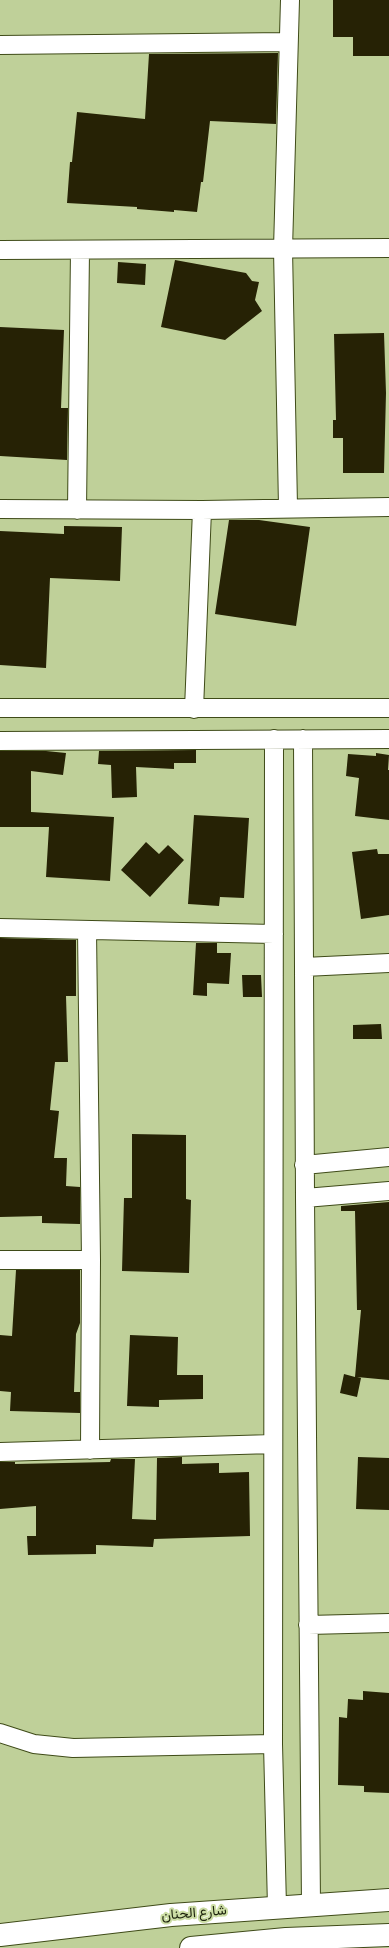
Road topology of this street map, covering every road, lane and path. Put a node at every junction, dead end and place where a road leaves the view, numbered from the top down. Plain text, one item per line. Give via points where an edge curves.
1 (290, 0) edge
2 (288, 42) junction
3 (0, 45) edge
4 (389, 248) edge
5 (283, 249) junction
6 (0, 250) edge
7 (80, 250) junction
8 (288, 507) junction
9 (389, 507) edge
10 (0, 509) edge
11 (77, 510) junction
12 (202, 510) junction
13 (0, 708) edge
14 (389, 708) edge
15 (194, 709) junction
16 (274, 739) junction
17 (303, 739) junction
18 (389, 739) edge
19 (0, 741) edge
20 (0, 928) edge
21 (87, 930) junction
22 (274, 934) junction
23 (389, 962) edge
24 (304, 967) junction
25 (389, 1157) edge
26 (304, 1165) junction
27 (389, 1191) edge
28 (304, 1198) junction
29 (0, 1260) edge
30 (91, 1260) junction
31 (273, 1444) junction
32 (90, 1450) junction
33 (0, 1452) edge
34 (389, 1623) edge
35 (308, 1625) junction
36 (0, 1733) edge
37 (273, 1744) junction
38 (389, 1900) edge
39 (311, 1905) junction
40 (277, 1907) junction
41 (0, 1935) edge
42 (389, 1935) edge
43 (191, 1948) edge

1 - 2 street
2 - 3 street
2 - 5 street
4 - 5 street
5 - 7 street
5 - 8 street
6 - 7 street
7 - 11 street
8 - 9 street
8 - 12 street
10 - 11 street
11 - 12 street
12 - 15 street
13 - 15 street
14 - 15 street
16 - 17 street
16 - 19 street
16 - 22 street
17 - 18 street
17 - 24 street
20 - 21 street
21 - 22 street
21 - 30 street
22 - 31 street
23 - 24 street
24 - 26 street
25 - 26 street
26 - 28 street
27 - 28 street
28 - 35 street
29 - 30 street
30 - 32 street
31 - 32 street
31 - 37 street
32 - 33 street
34 - 35 street
35 - 39 street
36 - 37 street via 34,1744 72,1748
37 - 40 street
38 - 39 main road, شارع الحنان
39 - 40 main road, شارع الحنان
40 - 41 main road, شارع الحنان via 171,1914
42 - 43 main road via 286,1939

